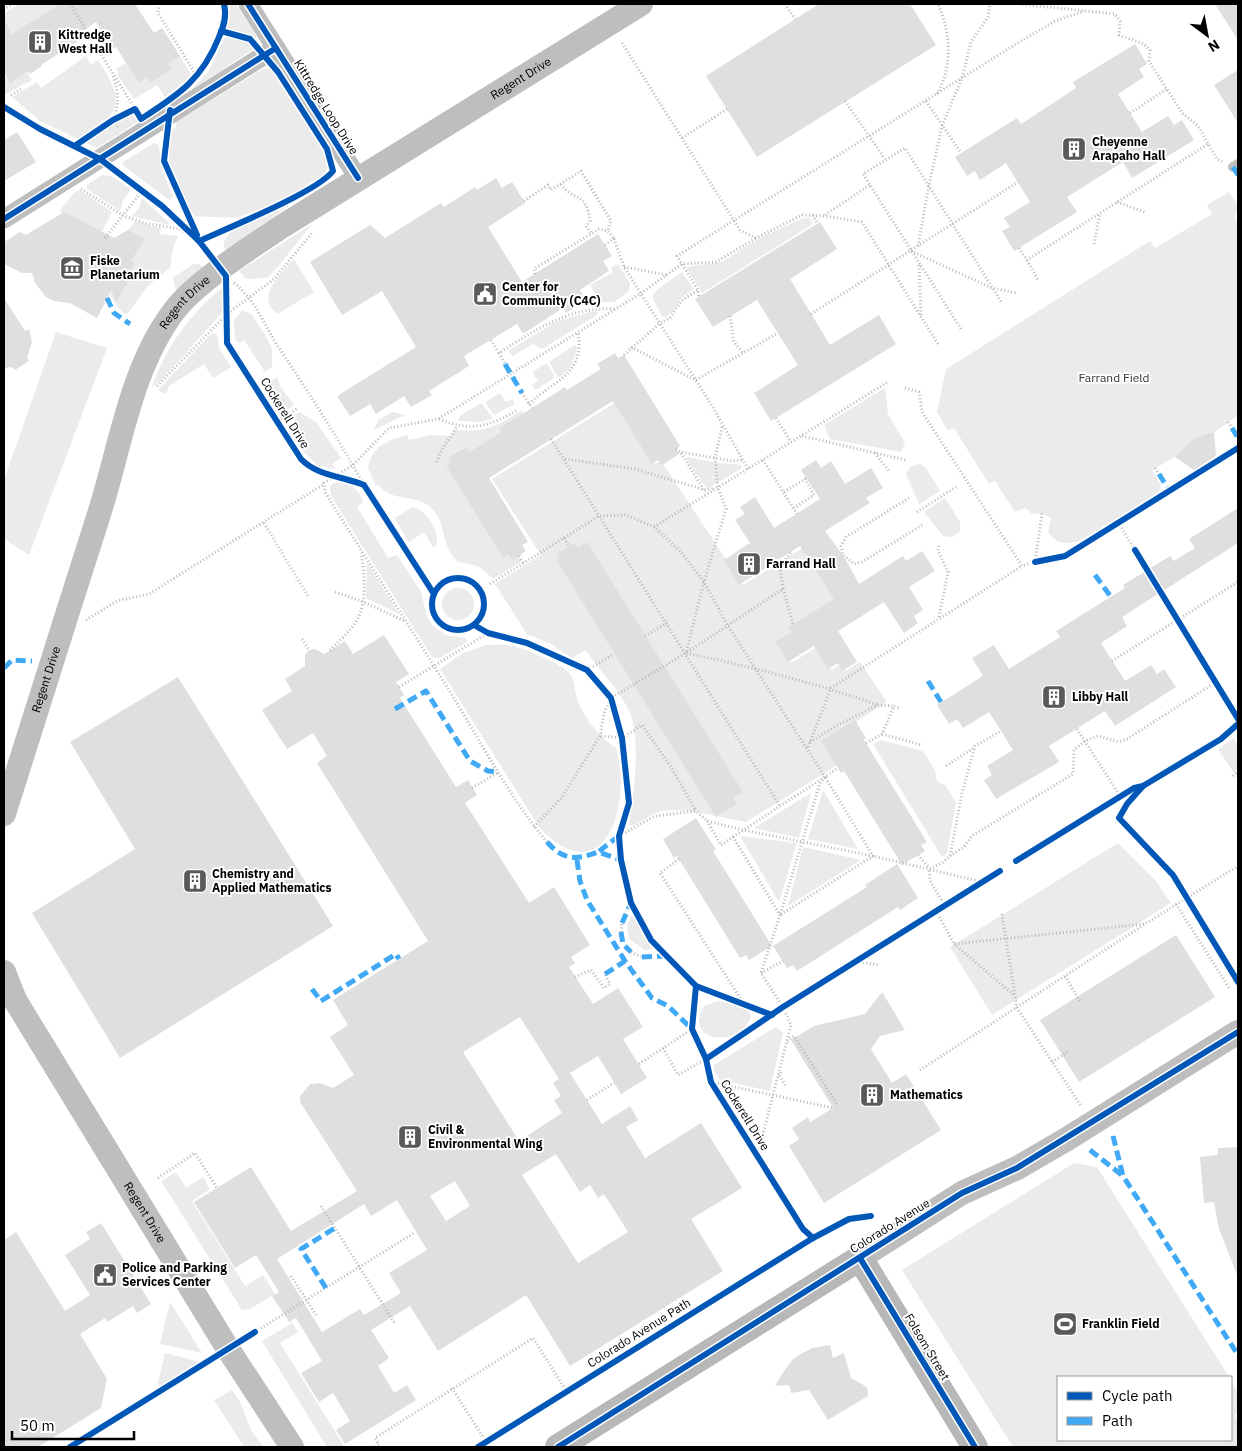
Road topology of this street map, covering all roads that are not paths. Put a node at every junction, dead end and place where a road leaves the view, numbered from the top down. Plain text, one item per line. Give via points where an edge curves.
1 (248, 4) edge
2 (641, 4) edge
3 (270, 51) junction
4 (358, 178) junction
5 (4, 218) edge
6 (4, 814) edge
7 (4, 972) edge
8 (1238, 1032) edge
9 (860, 1258) junction
10 (292, 1447) edge
11 (558, 1447) edge
12 (976, 1447) edge

1 - 3 street, Kittredge Loop Drive
2 - 4 street, Regent Drive
3 - 4 street, Kittredge Loop Drive
3 - 5 street
4 - 6 street, Regent Drive via 247,250 176,309 160,332 139,376
7 - 10 street, Regent Drive via 15,1000 231,1354
8 - 9 street, Colorado Avenue via 1067,1139 1010,1172 962,1193
9 - 11 main road, Colorado Avenue
9 - 12 main road, Folsom Street

